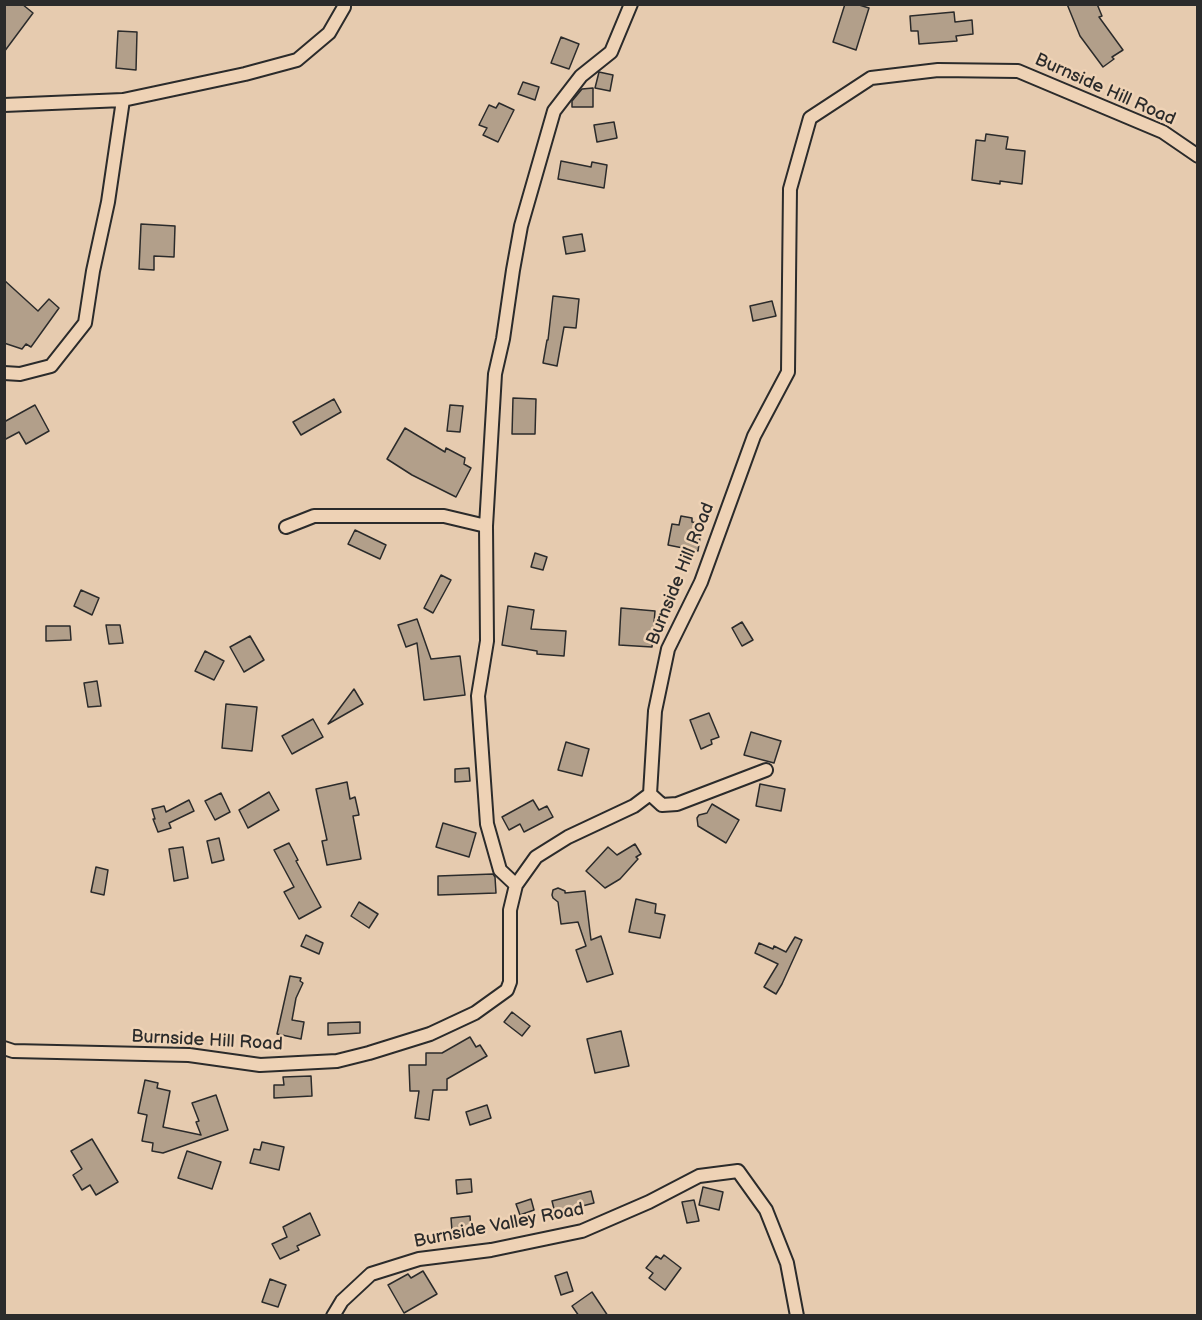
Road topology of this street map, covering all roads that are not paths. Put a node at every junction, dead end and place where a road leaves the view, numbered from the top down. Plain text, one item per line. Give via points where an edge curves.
1 (344, 4) edge
2 (631, 4) edge
3 (123, 100) junction
4 (4, 105) edge
5 (1197, 156) edge
6 (4, 373) edge
7 (486, 526) junction
8 (286, 527) dead end
9 (766, 770) dead end
10 (650, 794) junction
11 (516, 885) junction
12 (4, 1048) edge
13 (333, 1316) edge
14 (797, 1316) edge

1 - 3 street via 329,33 297,60
2 - 7 street via 611,52 581,76 554,111 521,226 495,374
3 - 4 street
3 - 6 street via 85,323 51,366 20,374
5 - 10 street, Burnside Hill Road via 1163,132 1018,70 938,70 871,78 810,118 790,189 788,372 754,436 701,582 668,649 655,711
7 - 8 street via 444,516 314,516
7 - 11 street via 487,641 478,696 487,824 500,870
9 - 10 street via 677,804 662,805
10 - 11 street, Burnside Hill Road via 536,857
11 - 12 street, Burnside Hill Road via 510,910 507,990 475,1013 430,1034 337,1061 260,1065 189,1055
13 - 14 street, Burnside Valley Road via 342,1301 371,1274 418,1259 491,1250 582,1231 699,1176 738,1171 766,1210 787,1263

